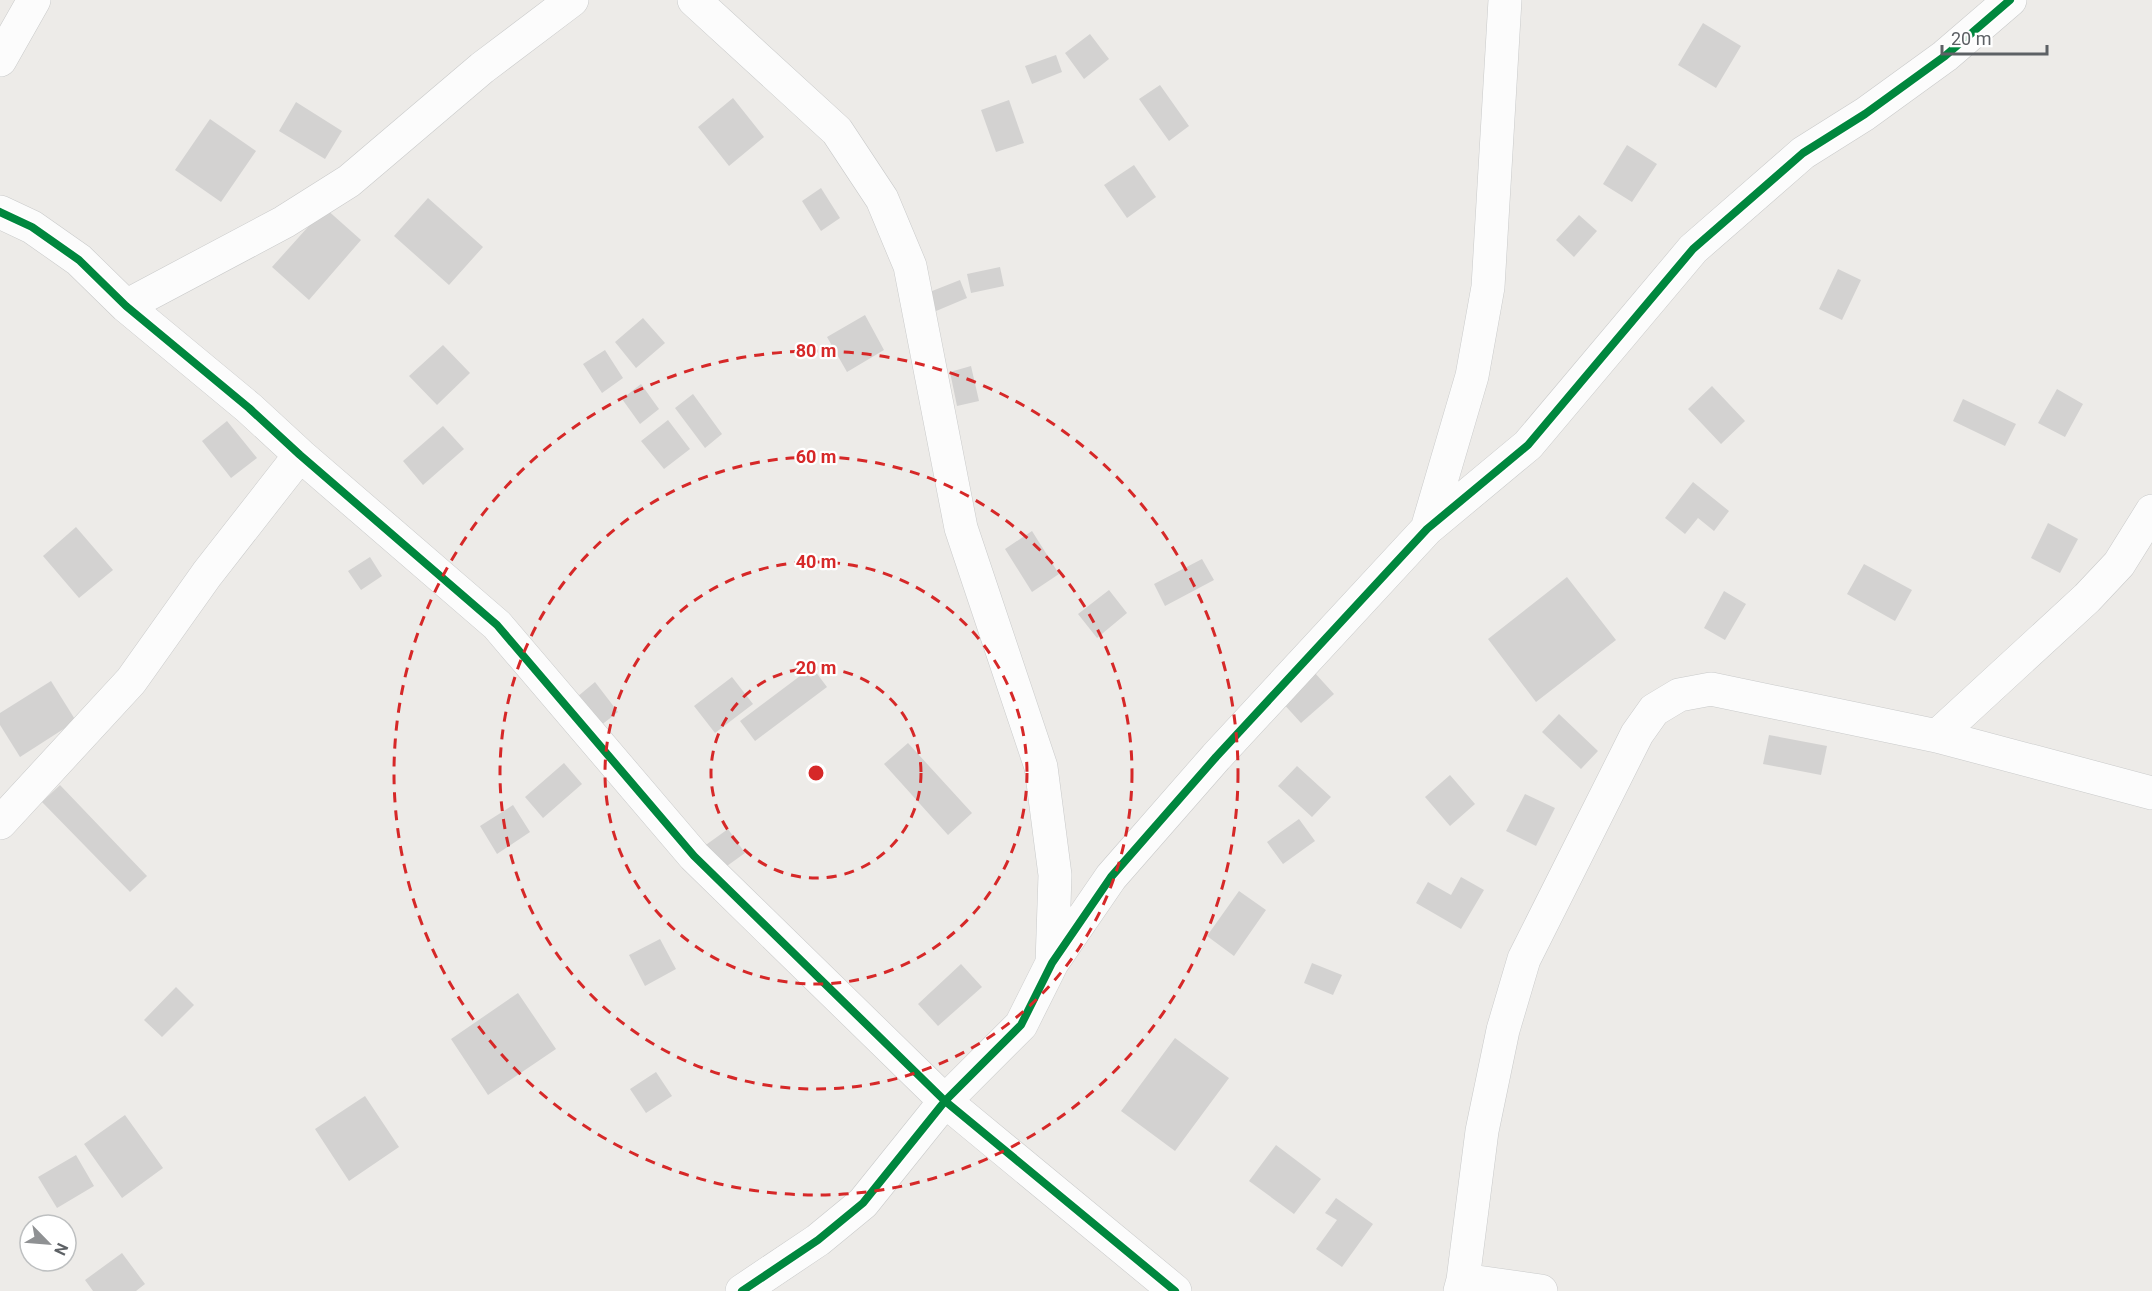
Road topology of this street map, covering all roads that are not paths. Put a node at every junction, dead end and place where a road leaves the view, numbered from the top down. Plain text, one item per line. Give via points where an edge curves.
1 (34, 0) edge
2 (572, 0) edge
3 (694, 0) edge
4 (1505, 0) edge
5 (2010, 0) edge
6 (0, 60) edge
7 (0, 212) edge
8 (126, 306) junction
9 (300, 455) junction
10 (2152, 511) edge
11 (1426, 529) junction
12 (1936, 736) junction
13 (2152, 793) edge
14 (0, 823) edge
15 (1052, 963) junction
16 (945, 1101) junction
17 (1461, 1285) edge
18 (742, 1291) edge
19 (1175, 1291) edge
20 (1541, 1291) edge

1 - 6 street
2 - 8 street via 482,68 349,181 284,222
3 - 15 street via 837,131 882,199 910,266 961,528 1041,767 1055,875
4 - 11 street via 1488,287 1472,376
5 - 11 street via 1945,56 1803,153 1693,249 1528,446
7 - 8 street via 32,227 79,260
8 - 9 street
9 - 14 street via 130,681
9 - 16 street via 497,625 694,856
10 - 12 street via 2119,564
11 - 15 street via 1111,877
12 - 13 street
12 - 17 street via 1711,689 1679,695 1654,710 1637,734 1524,959 1503,1030 1482,1131
15 - 16 street via 1021,1026
16 - 18 street via 863,1203 818,1240
16 - 19 street
17 - 20 street

